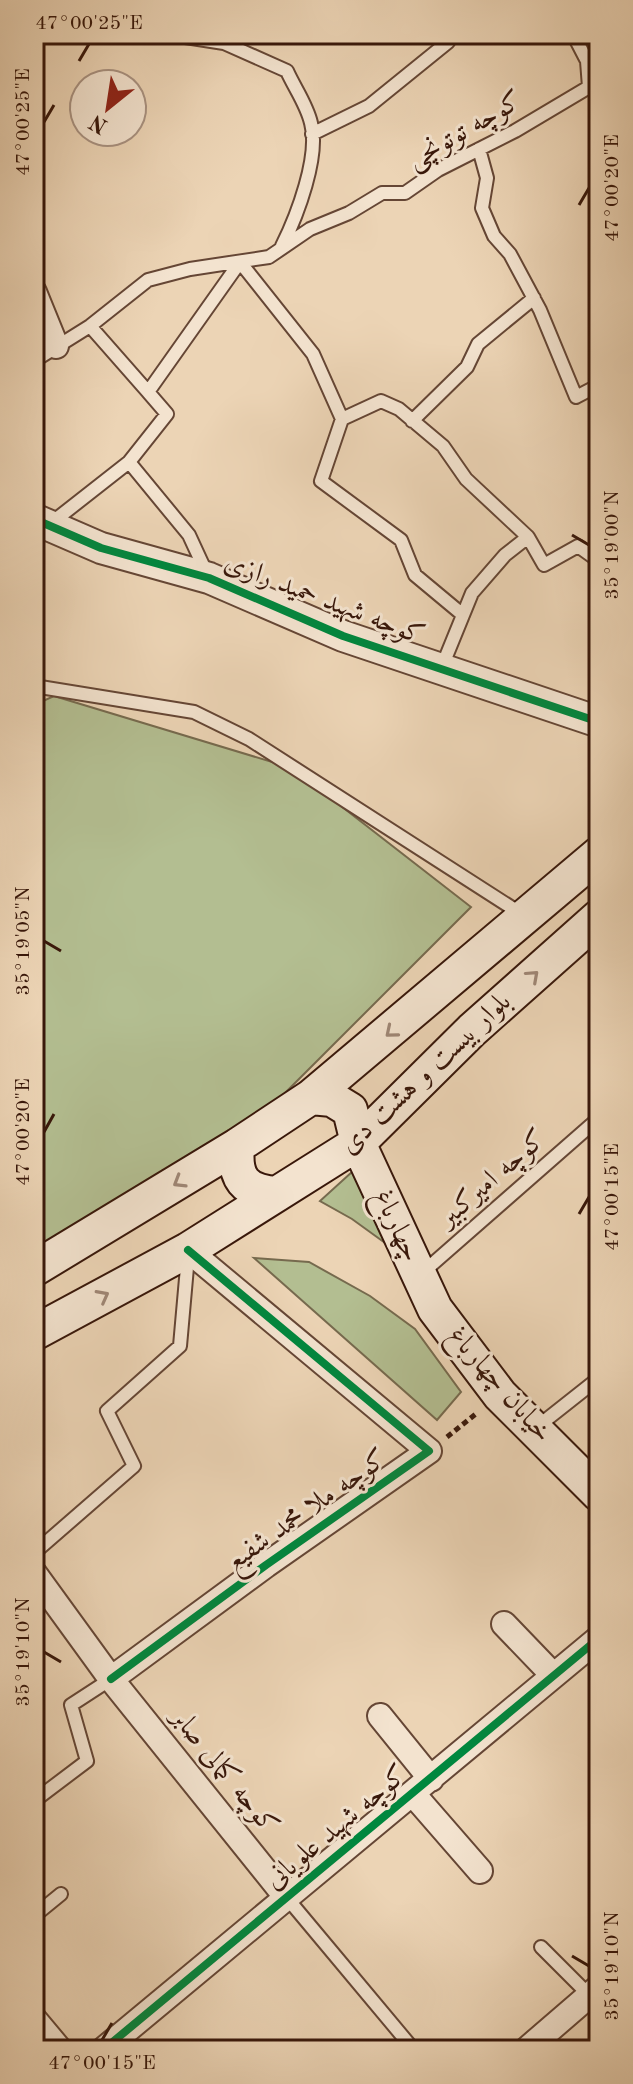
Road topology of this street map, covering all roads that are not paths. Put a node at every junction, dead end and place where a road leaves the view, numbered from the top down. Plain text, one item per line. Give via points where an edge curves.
1 (166, 34) edge
2 (453, 34) edge
3 (573, 34) edge
4 (594, 86) edge
5 (312, 134) junction
6 (479, 149) junction
7 (281, 249) junction
8 (240, 262) junction
9 (34, 292) edge
10 (534, 298) junction
11 (90, 326) junction
12 (56, 346) junction
13 (34, 361) edge
14 (599, 385) edge
15 (148, 392) junction
16 (342, 419) junction
17 (412, 421) junction
18 (129, 462) junction
19 (41, 522) edge
20 (528, 537) junction
21 (599, 561) edge
22 (209, 578) junction
23 (463, 615) junction
24 (441, 669) junction
25 (34, 686) edge
26 (599, 722) edge
27 (599, 854) edge
28 (526, 917) junction
29 (599, 917) edge
30 (438, 992) junction
31 (472, 1030) junction
32 (311, 1097) junction
33 (599, 1118) edge
34 (358, 1143) junction
35 (237, 1146) junction
36 (277, 1194) junction
37 (188, 1250) junction
38 (34, 1269) edge
39 (419, 1276) junction
40 (435, 1309) joint
41 (34, 1333) edge
42 (599, 1378) edge
43 (535, 1429) junction
44 (599, 1494) edge
45 (34, 1553) edge
46 (34, 1573) edge
47 (504, 1624) dead end
48 (599, 1638) edge
49 (553, 1675) junction
50 (111, 1679) junction
51 (380, 1716) dead end
52 (422, 1787) junction
53 (34, 1801) edge
54 (480, 1871) dead end
55 (61, 1894) dead end
56 (287, 1898) junction
57 (34, 1916) edge
58 (541, 1947) dead end
59 (594, 1992) edge
60 (34, 2019) edge
61 (60, 2050) edge
62 (103, 2050) edge
63 (414, 2050) edge
64 (526, 2050) edge

1 - 5 lane via 224,43 287,71
2 - 5 lane via 369,106
3 - 4 lane
4 - 6 lane, کوچه توتونچی
5 - 7 lane via 300,208
6 - 7 lane, کوچه توتونچی via 405,193 382,193
6 - 10 lane via 487,178 482,208
7 - 8 lane, کوچه توتونچی
8 - 11 lane via 148,280
8 - 15 lane
8 - 16 lane via 313,354
9 - 12 street
10 - 14 lane via 576,397
10 - 17 lane via 478,344 467,367
11 - 12 lane
11 - 15 lane
12 - 13 lane
15 - 18 lane via 167,414
16 - 17 lane via 381,401
16 - 23 lane via 321,481 401,540 415,575
17 - 20 lane via 443,446 466,479
18 - 19 lane
18 - 22 lane via 189,535
19 - 22 street, کوچه شهید حمید رازی via 101,548
20 - 21 lane via 544,565 578,546
20 - 23 lane via 472,593
22 - 24 street, کوچه شهید حمید رازی via 343,636
23 - 24 lane
24 - 26 street, کوچه شهید حمید رازی
25 - 28 lane via 194,712 249,739
27 - 28 main road, بلوار بیست و هشت دی
28 - 30 main road, بلوار بیست و هشت دی
31 -> 29 main road, بلوار بیست و هشت دی
30 - 31 main road
30 -> 32 main road, بلوار بیست و هشت دی
31 - 34 main road, بلوار بیست و هشت دی
32 - 34 main road, چهارباغ via 332,1099 350,1110
32 - 35 main road, بلوار بیست و هشت دی
33 - 39 lane, کوچه امیرکبیر
34 - 36 main road, بلوار بیست و هشت دی
34 - 39 main road, چهارباغ
35 - 36 main road via 239,1177 250,1188
35 -> 38 main road, بلوار بیست و هشت دی
36 - 37 main road, بلوار بیست و هشت دی
41 -> 37 main road, بلوار بیست و هشت دی
37 - 45 lane via 180,1346 107,1411 134,1466
37 - 50 street, کوچه ملا محمد شفیع via 429,1451
39 - 40 main road, چهارباغ
40 - 43 main road, خیابان چهارباغ via 500,1395
42 - 43 lane
43 - 44 main road, خیابان چهارباغ
46 - 50 street, کوچه کمالی صابر
47 - 49 street
48 - 49 street, کوچه شهید علویانی
49 - 52 street, کوچه شهید علویانی
50 - 53 lane via 71,1705 87,1761
50 - 56 street, کوچه کمالی صابر
51 - 52 street
52 - 54 street
52 - 56 street, کوچه شهید علویانی
55 - 57 lane
56 - 62 street, کوچه شهید علویانی
56 - 63 lane, کوچه کمالی صابر
58 - 59 lane
59 - 64 street
60 - 61 street

